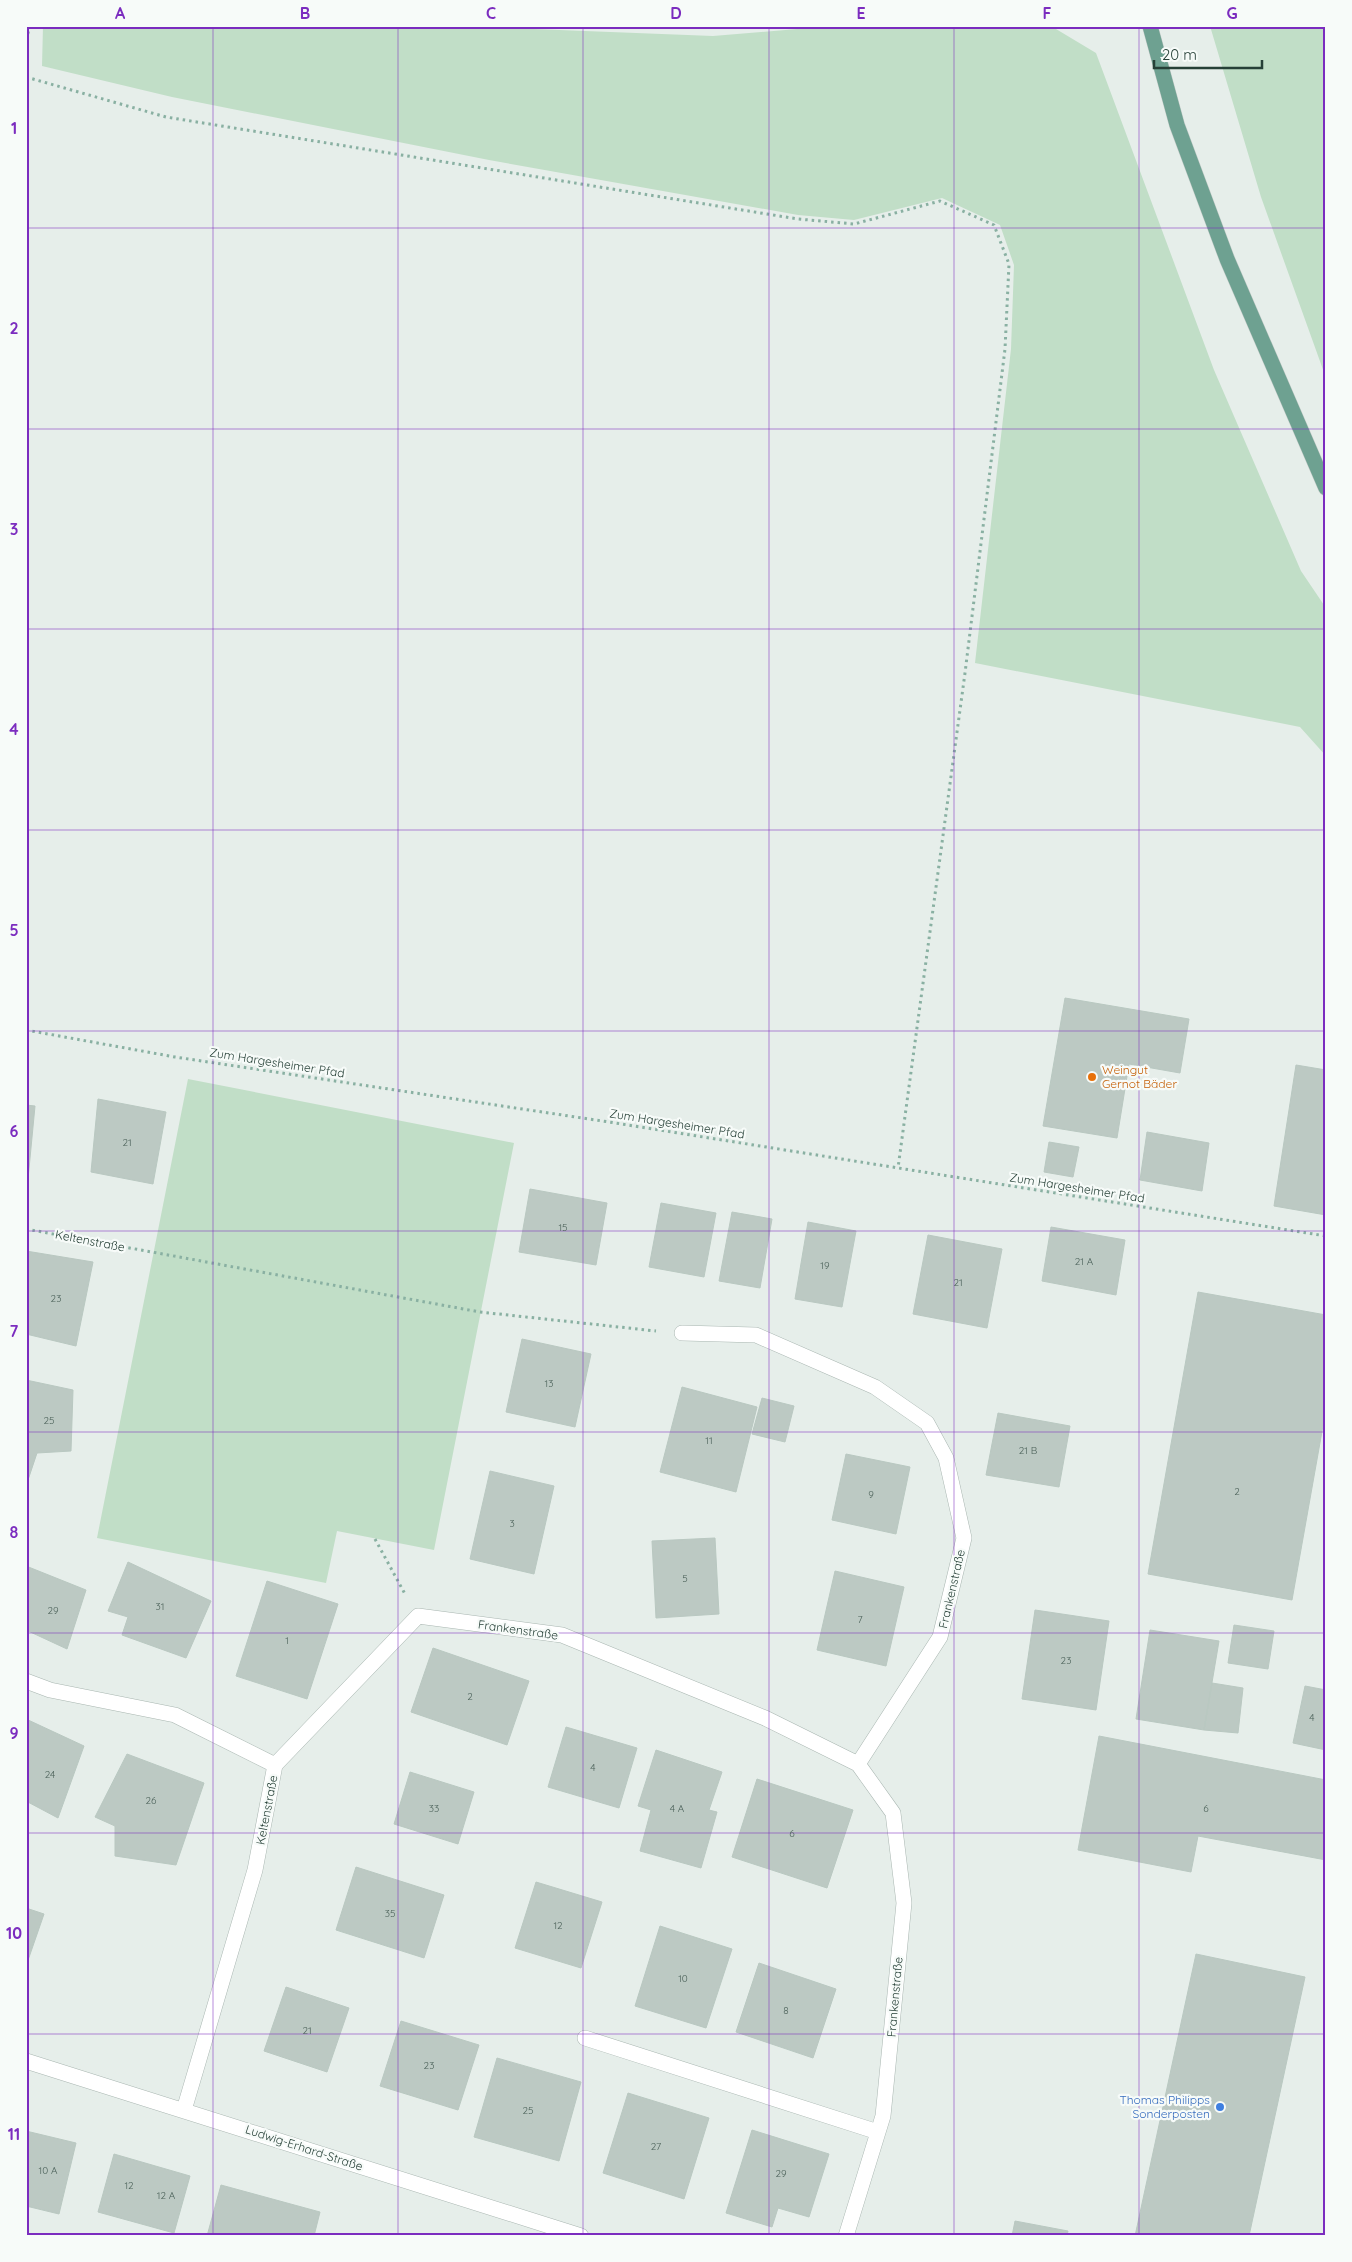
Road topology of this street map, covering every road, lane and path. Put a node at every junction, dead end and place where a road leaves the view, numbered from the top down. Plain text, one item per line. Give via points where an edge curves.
1 (30, 26) edge
2 (1150, 26) edge
3 (26, 40) edge
4 (26, 77) edge
5 (1326, 488) edge
6 (26, 1030) edge
7 (898, 1168) junction
8 (26, 1229) edge
9 (1326, 1236) edge
10 (682, 1333) joint
11 (375, 1539) dead end
12 (418, 1616) junction
13 (26, 1682) edge
14 (858, 1764) junction
15 (275, 1765) junction
16 (585, 2038) dead end
17 (26, 2061) edge
18 (184, 2110) junction
19 (878, 2132) junction
20 (581, 2236) edge
21 (846, 2236) edge

1 - 3 path
2 - 5 main road via 1177,125 1227,259
4 - 7 path via 166,117 798,220 854,224 940,201 994,225 1009,264 1005,349
6 - 7 path, Zum Hargesheimer Pfad via 175,1057
7 - 9 path, Zum Hargesheimer Pfad
8 - 10 path, Keltenstraße via 480,1312
10 - 14 street, Frankenstraße via 756,1336 875,1387 927,1423 946,1458 964,1538 940,1637
11 - 12 path
12 - 14 street, Frankenstraße via 562,1635 765,1718
12 - 15 street
13 - 15 street, Keltenstraße via 50,1690 175,1715
14 - 19 street, Frankenstraße via 893,1813 904,1903 883,2116
15 - 18 street, Keltenstraße via 255,1870
16 - 19 street
17 - 18 street, Ludwig-Erhard-Straße
18 - 20 street, Ludwig-Erhard-Straße
19 - 21 street, Frankenstraße

